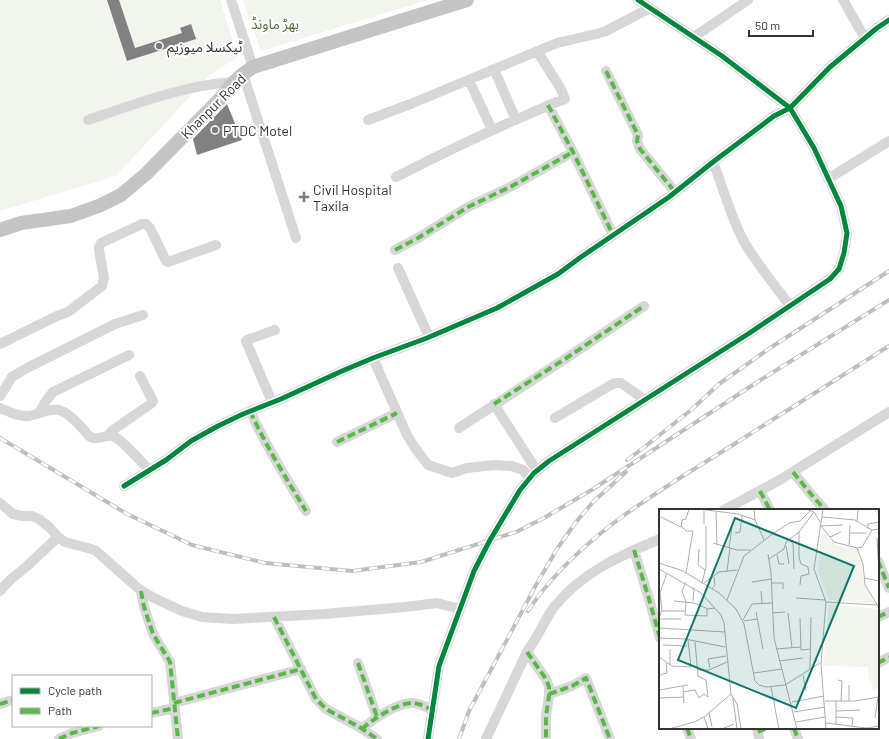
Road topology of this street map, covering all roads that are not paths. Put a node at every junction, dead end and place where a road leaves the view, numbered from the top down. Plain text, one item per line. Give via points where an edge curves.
1 (231, 0) edge
2 (467, 0) edge
3 (638, 0) edge
4 (748, 0) edge
5 (843, 0) edge
6 (650, 8) junction
7 (889, 20) edge
8 (694, 37) junction
9 (866, 38) junction
10 (537, 51) junction
11 (494, 69) junction
12 (606, 71) dead end
13 (244, 75) junction
14 (469, 80) junction
15 (548, 105) junction
16 (790, 108) junction
17 (88, 120) dead end
18 (368, 120) dead end
19 (516, 120) junction
20 (492, 130) junction
21 (889, 141) edge
22 (573, 152) junction
23 (713, 162) junction
24 (396, 177) dead end
25 (828, 179) junction
26 (675, 192) junction
27 (0, 230) edge
28 (613, 235) junction
29 (296, 238) dead end
30 (216, 245) dead end
31 (395, 250) dead end
32 (398, 268) dead end
33 (644, 306) dead end
34 (790, 306) junction
35 (143, 315) dead end
36 (275, 330) dead end
37 (429, 337) junction
38 (0, 344) edge
39 (129, 355) dead end
40 (373, 358) junction
41 (140, 376) dead end
42 (0, 396) edge
43 (645, 400) junction
44 (272, 402) junction
45 (494, 404) junction
46 (0, 408) edge
47 (250, 411) junction
48 (889, 412) edge
49 (39, 413) junction
50 (397, 413) junction
51 (555, 418) dead end
52 (459, 428) dead end
53 (107, 436) junction
54 (336, 442) dead end
55 (149, 470) junction
56 (793, 472) junction
57 (533, 475) junction
58 (124, 486) dead end
59 (760, 491) junction
60 (0, 503) edge
61 (726, 509) edge
62 (769, 509) edge
63 (824, 509) edge
64 (306, 511) dead end
65 (58, 537) junction
66 (659, 539) edge
67 (634, 550) junction
68 (879, 563) edge
69 (889, 588) edge
70 (0, 590) edge
71 (141, 591) junction
72 (460, 609) junction
73 (889, 612) edge
74 (274, 617) junction
75 (879, 617) edge
76 (659, 634) edge
77 (528, 652) junction
78 (889, 657) edge
79 (879, 662) edge
80 (358, 663) dead end
81 (301, 669) junction
82 (549, 694) junction
83 (12, 700) edge
84 (0, 704) edge
85 (174, 705) junction
86 (432, 710) junction
87 (152, 713) edge
88 (377, 717) junction
89 (95, 727) edge
90 (362, 729) junction
91 (687, 729) edge
92 (794, 729) edge
93 (59, 739) edge
94 (178, 739) edge
95 (377, 739) edge
96 (428, 739) edge
97 (486, 739) edge
98 (546, 739) edge
99 (610, 739) edge
100 (691, 739) edge
101 (798, 739) edge

1 - 13 street
2 - 13 highway, Khanpur Road
3 - 6 street
4 - 8 street
5 - 9 street
6 - 8 street
6 - 10 street via 606,31 557,43
7 - 9 street
8 - 16 street
9 - 16 street via 830,67
10 - 11 street
10 - 15 street via 565,99
11 - 14 street
11 - 19 street
12 - 26 street via 638,135 640,149
13 - 17 street via 173,92
13 - 27 highway, Khanpur Road via 146,174 121,195 71,216 21,223
13 - 29 street
14 - 18 street
14 - 20 street
15 - 19 street
15 - 22 street
16 - 23 street via 774,116
16 - 25 street via 814,148
19 - 20 street
20 - 24 street
21 - 25 street
22 - 28 street
22 - 31 street via 468,207
23 - 26 street
23 - 34 street via 743,240
25 - 34 street via 841,206 847,234 842,258 830,279
26 - 28 street
28 - 37 street via 552,278 497,308
30 - 38 street via 168,262 146,224 102,242 99,250 104,278 102,286 68,312
32 - 37 street
33 - 45 street
34 - 43 street
35 - 42 street via 115,324 27,368 12,377
36 - 44 street via 246,341
37 - 40 street
39 - 49 street via 53,392
40 - 44 street
40 - 50 street
41 - 53 street via 152,403
43 - 51 street via 621,383 615,383
43 - 57 street via 549,461
44 - 47 street
45 - 52 street
45 - 57 street
46 - 49 street via 19,416
47 - 55 street via 191,441
47 - 64 street
48 - 56 street
49 - 53 street via 60,410 73,418 89,436
50 - 54 street
50 - 57 street via 407,435 428,465 452,473 467,468 512,466
53 - 55 street via 120,440
55 - 58 street
56 - 59 street
56 - 63 street
57 - 72 street via 520,490 490,540 474,571
59 - 61 street
59 - 62 street
60 - 65 street via 13,514 39,519
65 - 70 street
65 - 71 street via 69,543 95,550
66 - 67 street
67 - 76 street
67 - 77 street via 591,573 568,592 553,608
68 - 69 street
71 - 74 street via 182,611 202,617
71 - 85 street via 153,634 170,662
72 - 74 street via 437,603
72 - 86 street via 439,666
73 - 75 street
74 - 81 street
77 - 82 street via 546,679
77 - 97 street
78 - 79 street
80 - 88 street
81 - 85 street
81 - 90 street via 316,699 326,709
82 - 98 street
82 - 99 street via 586,678
83 - 84 street
85 - 87 street
85 - 94 street
86 - 88 street via 412,703 399,706
86 - 96 street
88 - 90 street
89 - 93 street
90 - 95 street
91 - 100 street
92 - 101 street

